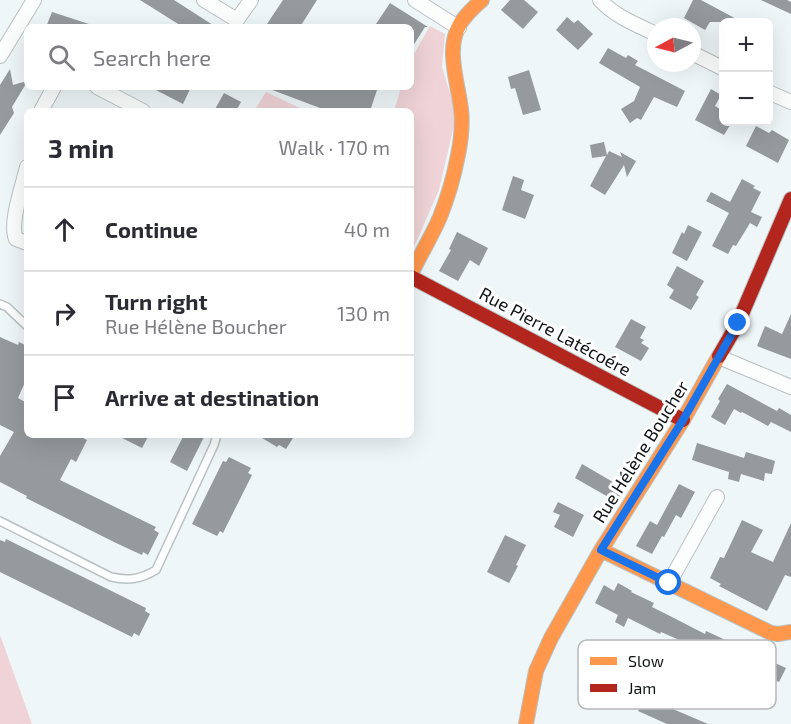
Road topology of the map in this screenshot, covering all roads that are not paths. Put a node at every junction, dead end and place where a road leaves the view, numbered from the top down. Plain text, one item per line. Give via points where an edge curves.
1 (34, 0) edge
2 (204, 0) edge
3 (251, 0) edge
4 (415, 0) edge
5 (482, 0) edge
6 (600, 0) edge
7 (459, 28) junction
8 (647, 29) edge
9 (0, 56) edge
10 (701, 58) edge
11 (719, 67) edge
12 (52, 90) edge
13 (103, 90) edge
14 (773, 94) edge
15 (791, 102) edge
16 (43, 108) edge
17 (137, 108) edge
18 (24, 180) edge
19 (791, 199) edge
20 (24, 242) edge
21 (414, 270) edge
22 (414, 278) edge
23 (0, 304) edge
24 (24, 323) edge
25 (719, 357) junction
26 (791, 387) edge
27 (683, 420) junction
28 (216, 438) edge
29 (717, 497) dead end
30 (0, 521) edge
31 (601, 550) junction
32 (669, 583) junction
33 (791, 632) edge
34 (526, 724) edge

1 - 9 street
2 - 3 street via 237,20
4 - 7 street
5 - 7 street
6 - 8 street via 605,7
7 - 21 street via 454,59 461,98 461,140 440,215
10 - 11 street
12 - 16 street
13 - 17 street
14 - 15 street
18 - 20 street via 14,233 16,239
19 - 25 street, Rue Hélène Boucher via 738,323
22 - 27 street, Rue Pierre Latécoére
23 - 24 lane
25 - 26 street
25 - 27 street, Rue Hélène Boucher
27 - 31 street, Rue Hélène Boucher
28 - 30 lane via 156,570 144,577 111,577
29 - 32 street
31 - 32 street
31 - 34 street, Rue Hélène Boucher via 536,670
32 - 33 street via 771,633

